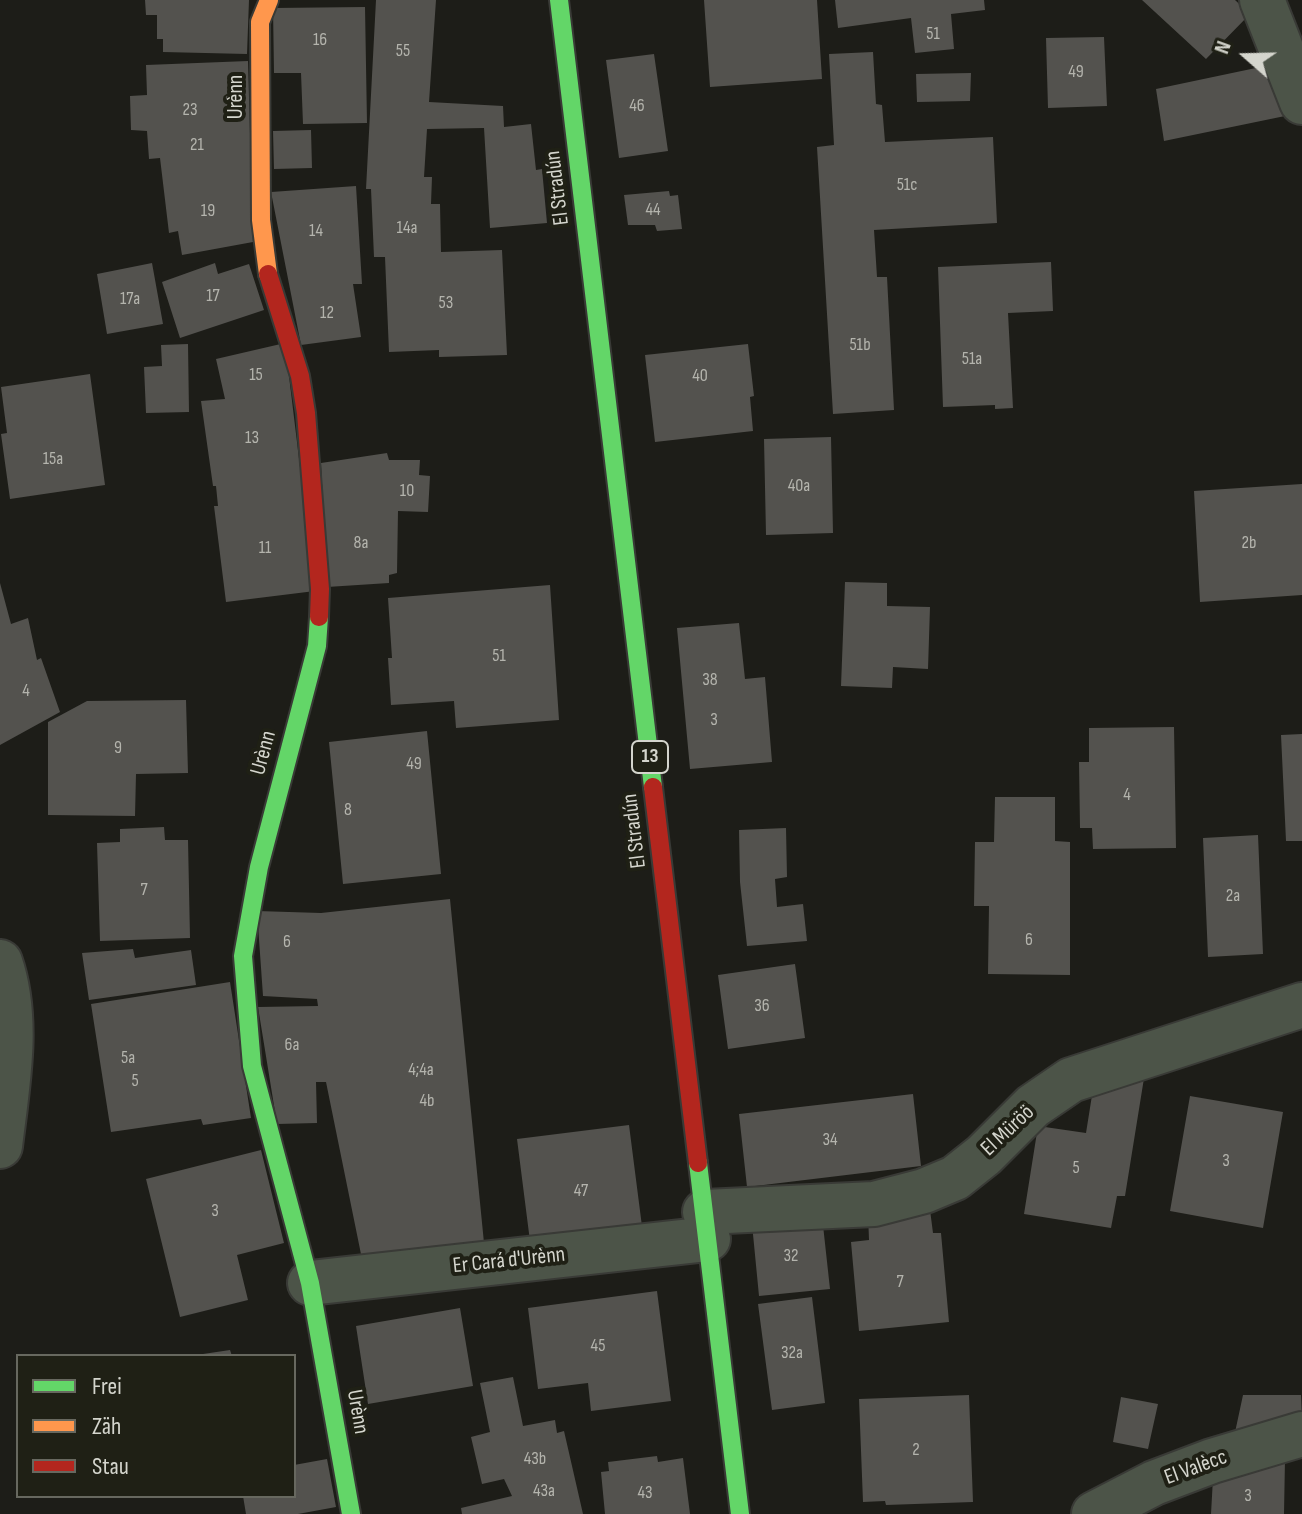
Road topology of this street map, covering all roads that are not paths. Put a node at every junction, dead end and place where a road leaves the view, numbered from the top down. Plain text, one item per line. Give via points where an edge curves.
1 (269, 0) edge
2 (559, 0) edge
3 (1262, 0) edge
4 (1302, 102) edge
5 (0, 962) edge
6 (1302, 1005) edge
7 (0, 1146) edge
8 (707, 1226) junction
9 (310, 1283) junction
10 (1302, 1434) edge
11 (351, 1514) edge
12 (740, 1514) edge
13 (1094, 1514) edge

1 - 9 street, Urènn via 260,22 263,252 300,376 320,589 317,646 259,867 243,956 252,1066
2 - 8 street, El Stradún / 13
3 - 4 street
5 - 7 street via 10,997 11,1031
6 - 8 street, El Müröö via 1071,1080 1033,1106 955,1178 924,1191 874,1204
8 - 9 street, Er Cará d'Urènn
8 - 12 street, El Stradún / 13
9 - 11 street, Urènn
10 - 13 street, El Valècc via 1154,1483

